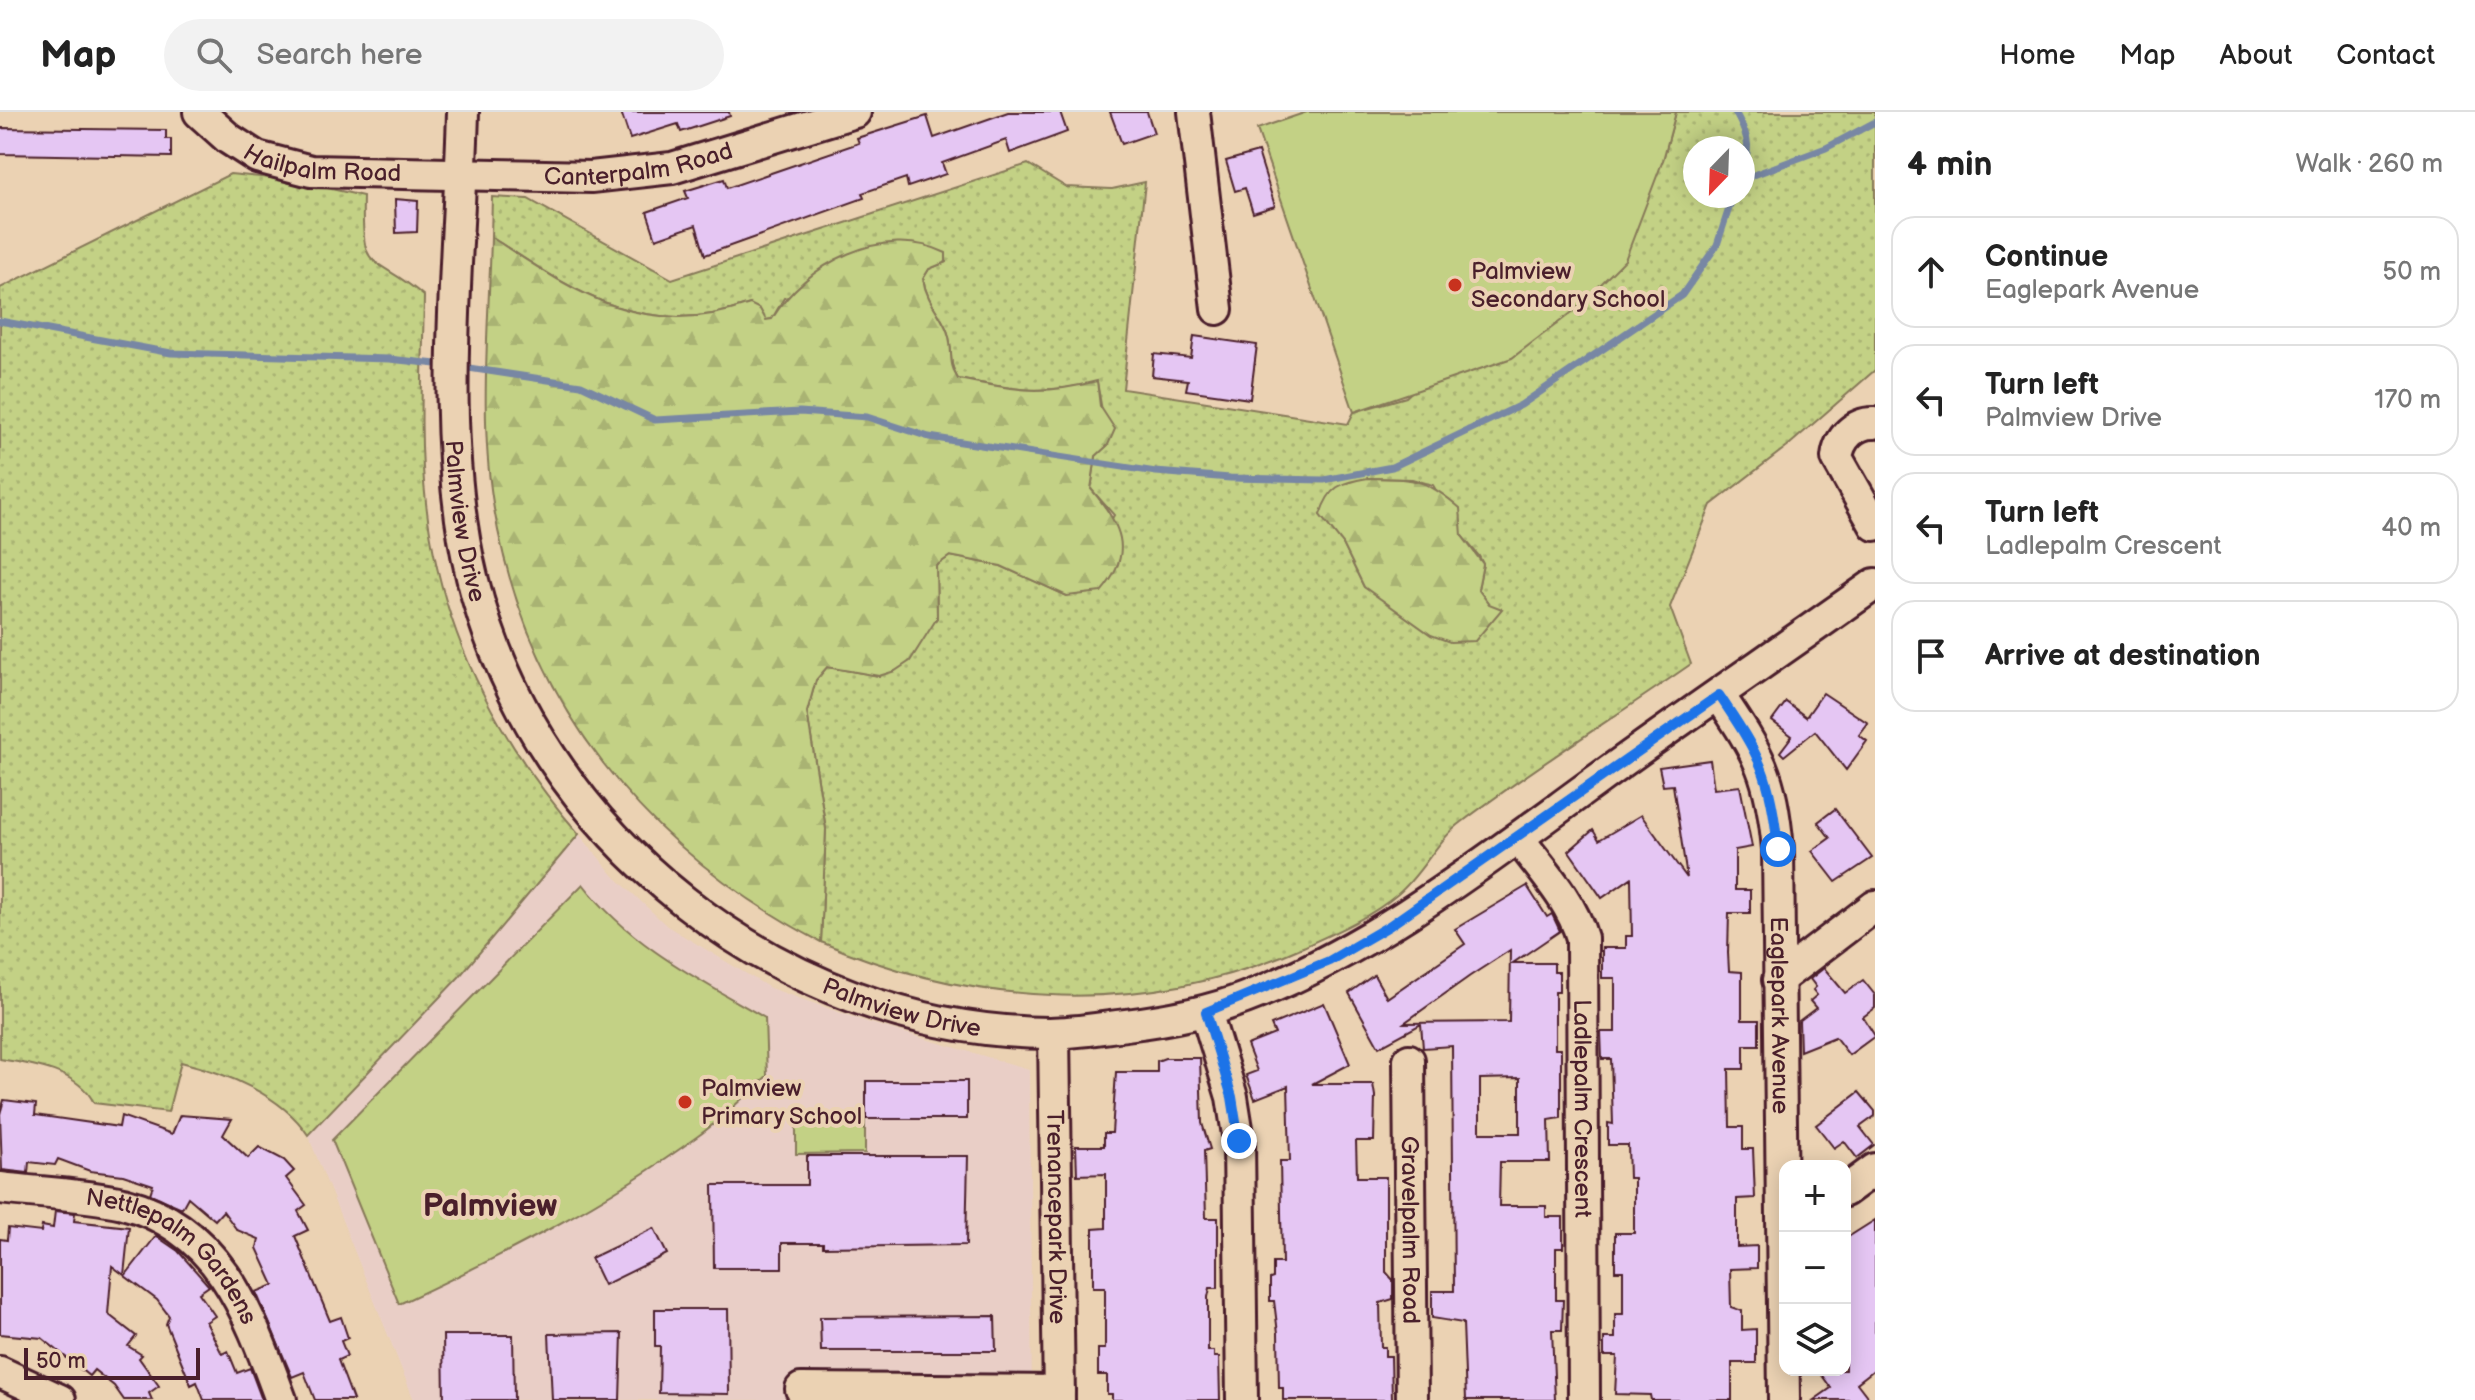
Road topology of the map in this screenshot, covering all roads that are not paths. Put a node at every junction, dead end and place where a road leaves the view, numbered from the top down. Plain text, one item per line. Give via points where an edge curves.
1 (199, 112) edge
2 (463, 112) edge
3 (855, 112) edge
4 (1194, 112) edge
5 (818, 118) edge
6 (461, 174) junction
7 (1217, 309) dead end
8 (1875, 423) edge
9 (1871, 510) edge
10 (1875, 584) edge
11 (1719, 695) junction
12 (1518, 838) junction
13 (1875, 906) edge
14 (1778, 980) junction
15 (1206, 1012) junction
16 (1054, 1033) junction
17 (1409, 1060) dead end
18 (0, 1188) edge
19 (1782, 1232) edge
20 (1783, 1304) edge
21 (0, 1372) edge
22 (801, 1389) dead end
23 (1059, 1396) edge
24 (60, 1400) edge
25 (281, 1400) edge
26 (1242, 1400) edge
27 (1412, 1400) edge
28 (1584, 1400) edge
29 (1784, 1400) edge

1 - 6 street, Hailpalm Road via 229,139 279,165 347,174
2 - 6 street, Palmview Drive
3 - 5 street, Canterpalm Road
4 - 7 street
5 - 6 street, Canterpalm Road via 698,162 637,174
6 - 16 street, Palmview Drive via 456,420 458,485 472,577 517,697 562,773 657,881 761,956 872,1003 936,1019
8 - 9 street via 1863,423 1847,435 1837,458
10 - 11 street, Palmview Drive
11 - 12 street, Palmview Drive
11 - 14 street, Eaglepark Avenue via 1756,751 1774,808
12 - 15 street, Palmview Drive via 1329,961
12 - 28 street, Ladlepalm Crescent via 1578,922 1582,938
13 - 14 street
14 - 19 street, Eaglepark Avenue
15 - 16 street, Palmview Drive
15 - 26 street via 1232,1097 1239,1141
16 - 23 street, Trenancepark Drive
17 - 27 street, Gravelpalm Road
18 - 25 street, Nettlepalm Gardens via 122,1203 180,1229 222,1267 236,1288
20 - 29 street, Eaglepark Avenue
21 - 24 street
22 - 23 street

